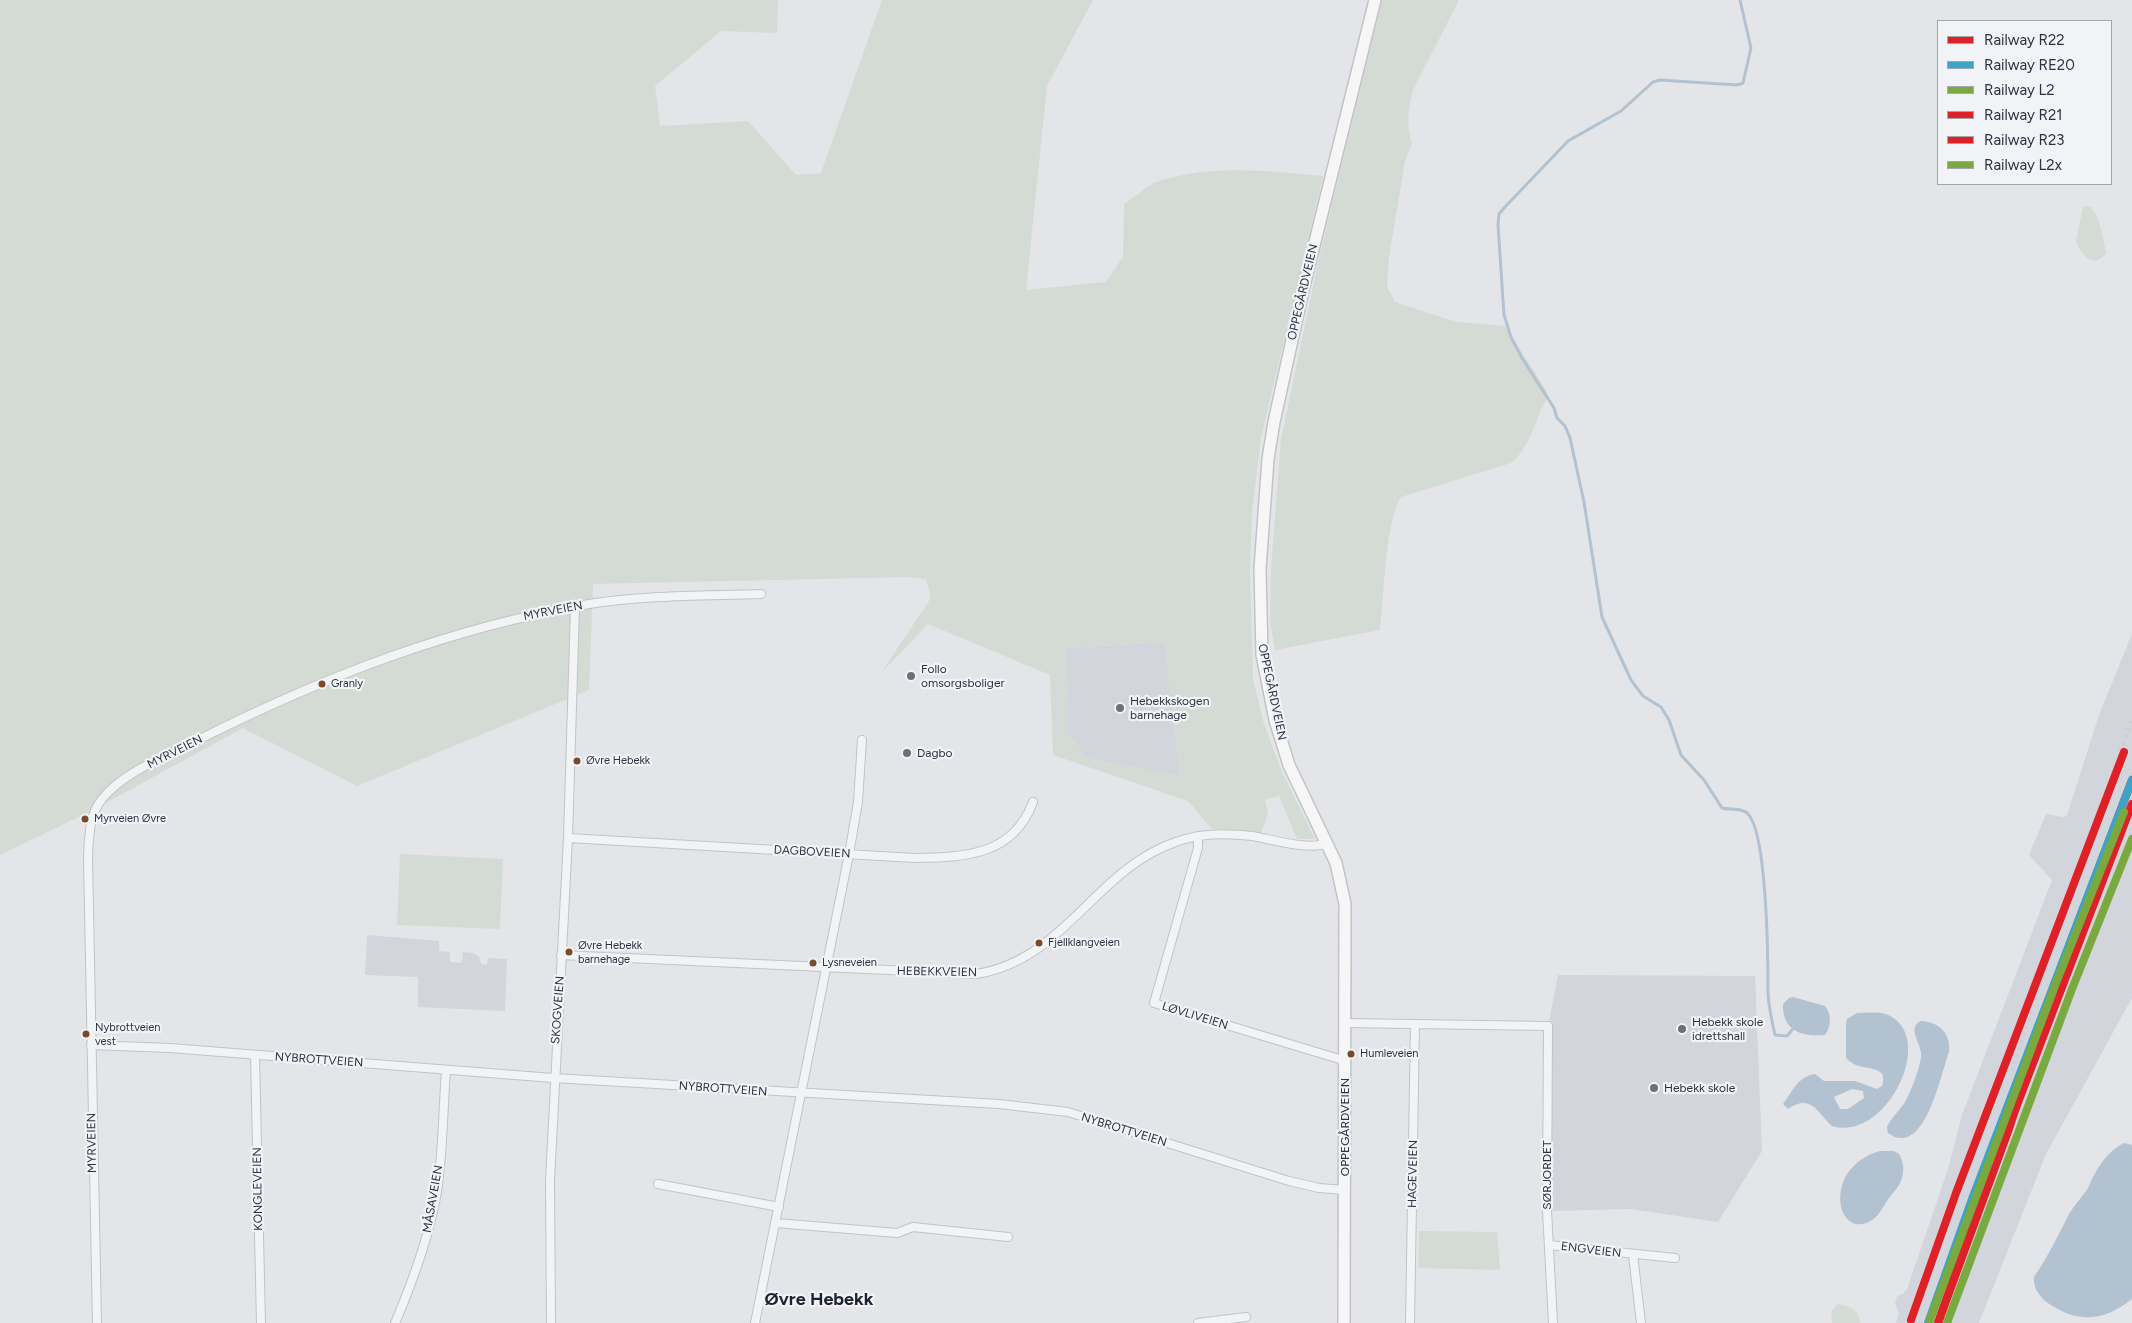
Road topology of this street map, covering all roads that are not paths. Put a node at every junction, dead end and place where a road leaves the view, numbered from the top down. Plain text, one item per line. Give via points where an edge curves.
1 (1374, 0) edge
2 (762, 594) dead end
3 (575, 607) junction
4 (862, 740) dead end
5 (1034, 802) dead end
6 (1198, 836) junction
7 (568, 838) junction
8 (1327, 843) junction
9 (849, 854) junction
10 (561, 955) junction
11 (825, 967) junction
12 (1346, 1024) junction
13 (1415, 1024) junction
14 (91, 1045) junction
15 (256, 1056) junction
16 (1346, 1061) junction
17 (446, 1070) junction
18 (553, 1078) junction
19 (802, 1094) junction
20 (658, 1184) dead end
21 (1345, 1190) junction
22 (779, 1207) junction
23 (776, 1223) junction
24 (1008, 1237) dead end
25 (1549, 1245) junction
26 (1633, 1255) junction
27 (1675, 1258) dead end
28 (1246, 1317) dead end
29 (96, 1323) edge
30 (261, 1323) edge
31 (395, 1323) edge
32 (551, 1323) edge
33 (755, 1323) edge
34 (1198, 1323) edge
35 (1344, 1323) edge
36 (1410, 1323) edge
37 (1553, 1323) edge
38 (1641, 1323) edge

1 - 8 main road, OPPEGÅRDVEIEN via 1274,422 1260,560 1262,655 1275,720 1289,765
2 - 3 street, MYRVEIEN via 628,599
3 - 7 street, SKOGVEIEN
3 - 14 street, MYRVEIEN via 450,635 352,669 197,740 111,789 94,813 89,841
4 - 9 street via 858,802
5 - 9 street, DAGBOVEIEN via 1018,830 980,853 915,858
6 - 8 street, HEBEKKVEIEN via 1235,834 1310,846
6 - 11 street, HEBEKKVEIEN via 1166,845 1141,859 1037,950 998,970 965,975
6 - 16 street, LØVLIVEIEN via 1198,848 1154,1003
7 - 9 street, DAGBOVEIEN
7 - 10 street, SKOGVEIEN
8 - 12 main road, OPPEGÅRDVEIEN via 1339,872 1345,904
9 - 11 street
10 - 11 street, HEBEKKVEIEN
10 - 18 street, SKOGVEIEN
11 - 19 street
12 - 13 street
12 - 16 main road, OPPEGÅRDVEIEN
13 - 25 street, SØRJORDET via 1548,1026 1546,1211
13 - 36 street, HAGEVEIEN
14 - 15 street, NYBROTTVEIEN
14 - 29 street, MYRVEIEN
15 - 17 street, NYBROTTVEIEN
15 - 30 street, KONGLEVEIEN
16 - 21 main road, OPPEGÅRDVEIEN
17 - 18 street, NYBROTTVEIEN
17 - 31 street, MÅSAVEIEN via 439,1175 433,1210 414,1276
18 - 19 street, NYBROTTVEIEN
18 - 32 street, SKOGVEIEN
19 - 21 street, NYBROTTVEIEN via 999,1104 1068,1112 1289,1181
19 - 22 street
20 - 22 street
21 - 35 main road, OPPEGÅRDVEIEN
22 - 23 street
23 - 24 street via 896,1233 913,1227
23 - 33 street
25 - 26 street, ENGVEIEN
25 - 37 street, SØRJORDET
26 - 27 street, ENGVEIEN
26 - 38 street, ENGVEIEN
28 - 34 street

